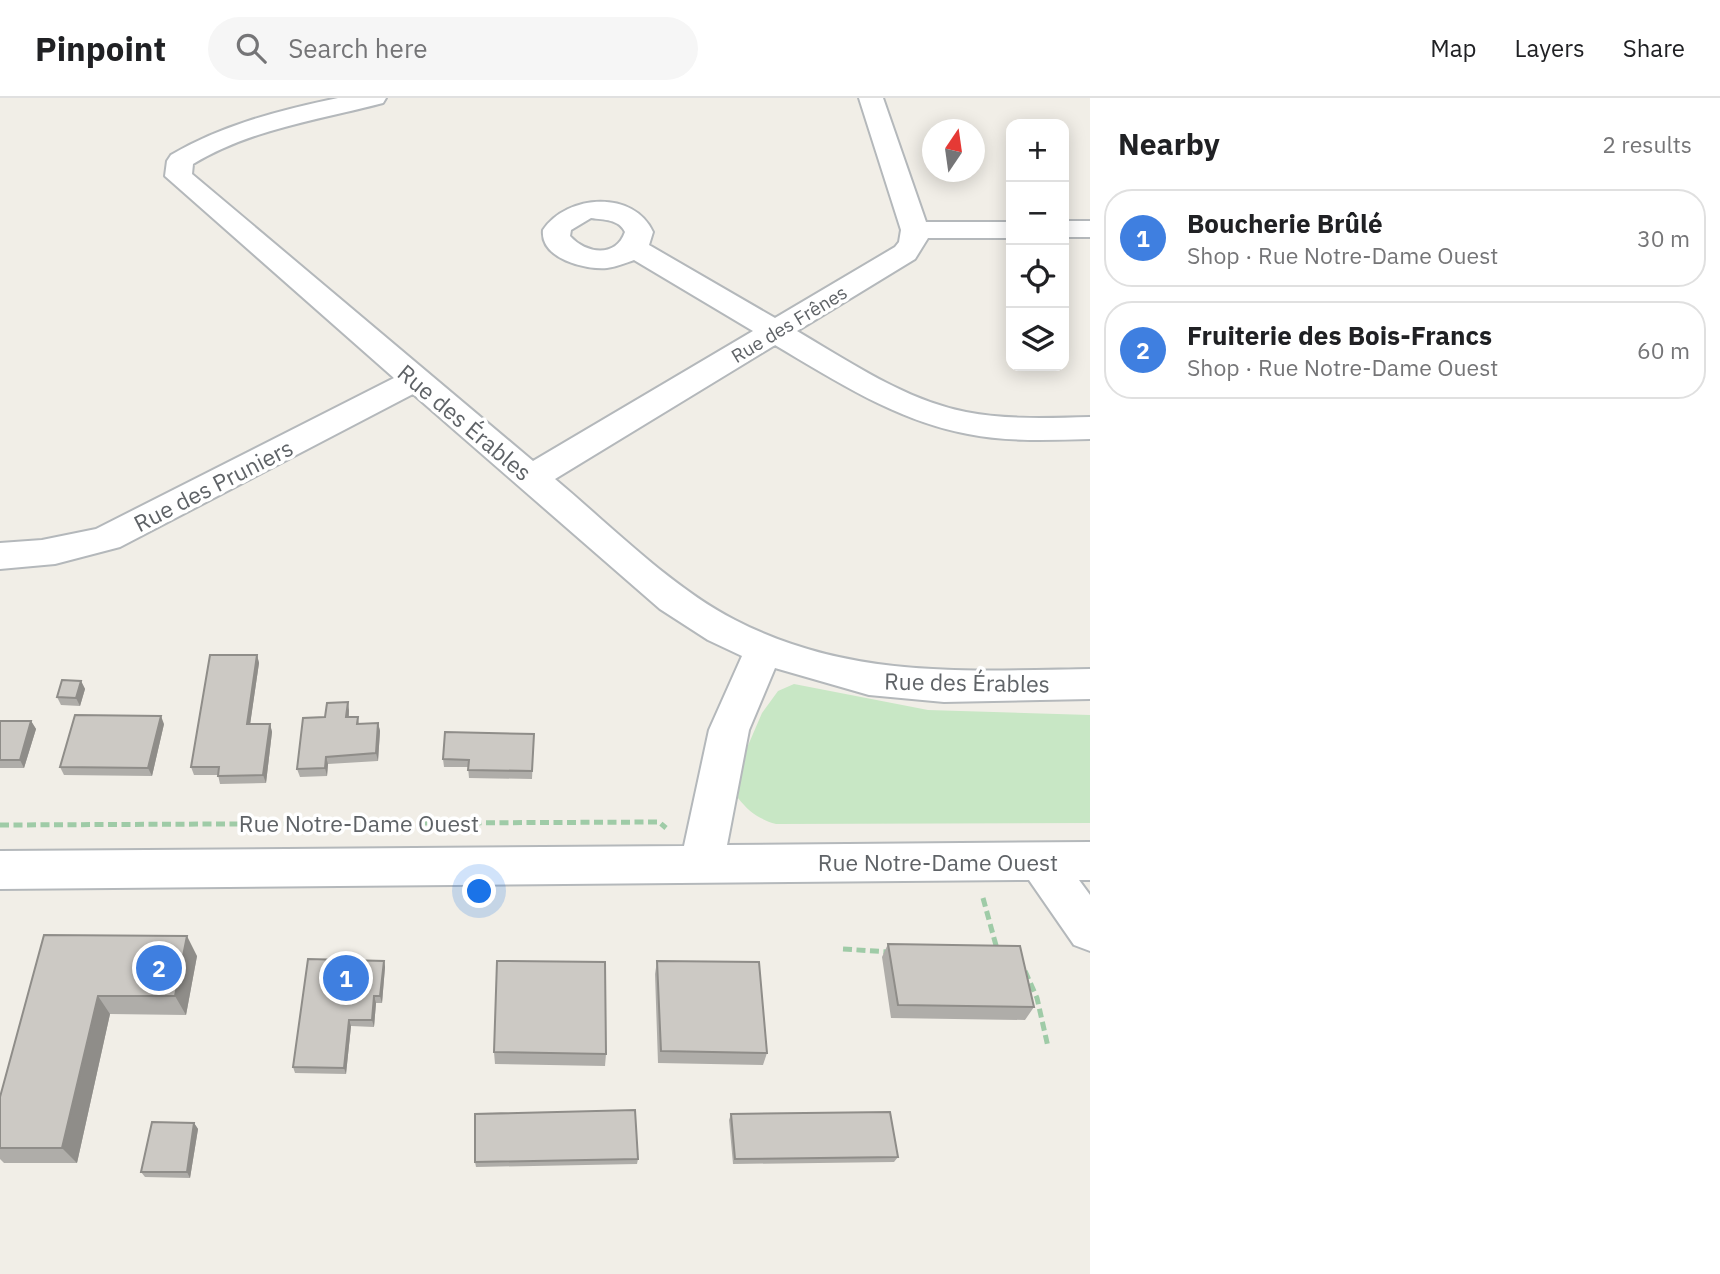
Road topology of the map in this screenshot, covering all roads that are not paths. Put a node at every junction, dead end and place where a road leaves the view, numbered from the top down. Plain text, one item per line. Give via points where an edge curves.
1 (374, 98) edge
2 (871, 98) edge
3 (1069, 229) edge
4 (1090, 229) edge
5 (915, 230) junction
6 (1006, 230) edge
7 (634, 248) dead end
8 (775, 333) junction
9 (416, 380) junction
10 (1090, 428) edge
11 (531, 478) junction
12 (0, 556) edge
13 (764, 649) junction
14 (1090, 684) edge
15 (1040, 861) junction
16 (1090, 861) edge
17 (702, 863) junction
18 (0, 870) edge
19 (1090, 931) edge

1 - 9 street, Rue des Érables via 260,126 195,150 180,161 178,176
2 - 5 street
3 - 4 street
5 - 6 street
5 - 8 street, Rue des Frênes via 905,253
7 - 8 street
8 - 10 street via 859,382 917,409 967,423 1020,429
8 - 11 street, Rue des Frênes
9 - 11 street, Rue des Érables
9 - 12 street, Rue des Pruniers via 108,538 68,551
11 - 13 street, Rue des Érables via 673,599 721,630
13 - 14 street, Rue des Érables via 869,680 944,687
13 - 17 street via 729,730
15 - 16 street, Rue Notre-Dame Ouest
15 - 17 street, Rue Notre-Dame Ouest
15 - 19 street
17 - 18 street, Rue Notre-Dame Ouest

